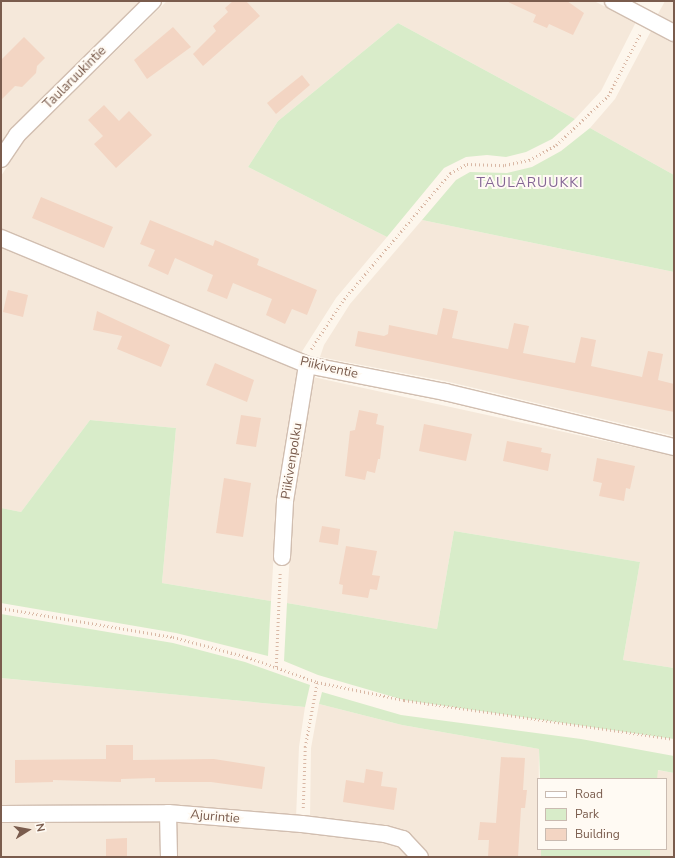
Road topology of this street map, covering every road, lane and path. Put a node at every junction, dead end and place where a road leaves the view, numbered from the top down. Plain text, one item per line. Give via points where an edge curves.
1 (153, 1) edge
2 (613, 1) edge
3 (647, 18) junction
4 (674, 33) edge
5 (1, 159) edge
6 (1, 238) edge
7 (307, 365) junction
8 (674, 446) edge
9 (282, 557) joint
10 (1, 608) edge
11 (276, 667) junction
12 (317, 682) junction
13 (674, 739) edge
14 (168, 813) junction
15 (1, 814) edge
16 (302, 824) junction
17 (169, 857) edge
18 (420, 857) edge

1 - 5 street, Taularuukintie via 17,135
2 - 3 street
3 - 4 street
3 - 7 path via 608,96 556,145 529,160 505,165 467,164 450,173 344,299 314,342
6 - 7 street, Piikiventie
7 - 8 street, Piikiventie via 445,392
7 - 9 street, Piikivenpolku via 285,501
9 - 11 path
10 - 11 path via 174,637
11 - 12 path
12 - 13 path via 404,700
12 - 16 path via 305,747
14 - 15 street, Ajurintie
14 - 16 street, Ajurintie
14 - 17 street
16 - 18 street, Ajurintie via 385,834 403,839

